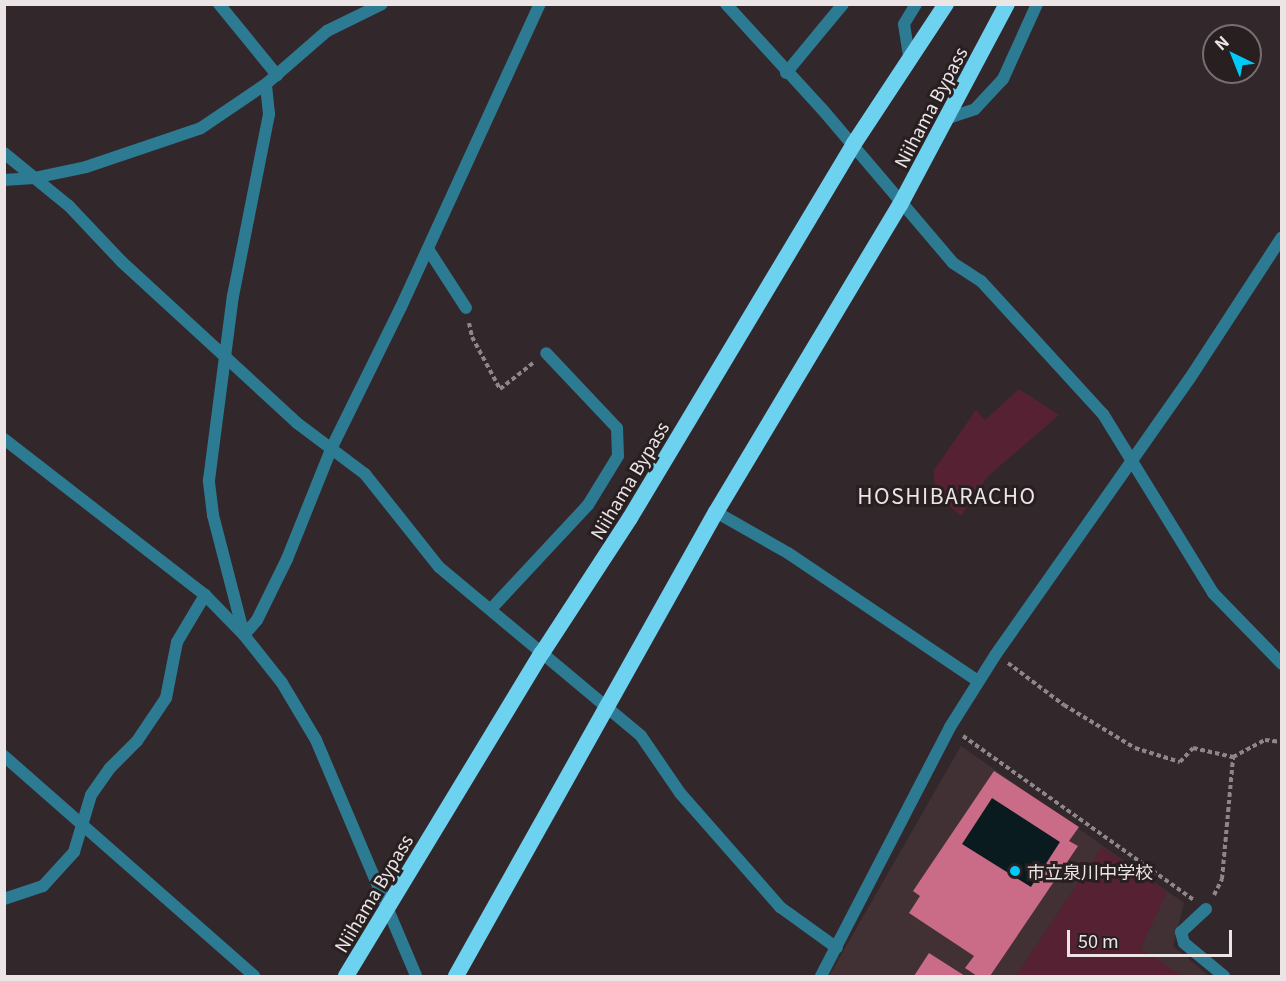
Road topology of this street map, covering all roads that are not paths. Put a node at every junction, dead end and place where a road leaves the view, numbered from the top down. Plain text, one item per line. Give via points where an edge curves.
1 (219, 4) edge
2 (382, 4) edge
3 (540, 4) edge
4 (726, 4) edge
5 (843, 4) edge
6 (916, 4) edge
7 (946, 4) edge
8 (1007, 4) edge
9 (1037, 4) edge
10 (910, 64) junction
11 (786, 73) junction
12 (277, 75) junction
13 (266, 84) junction
14 (948, 118) junction
15 (853, 145) junction
16 (4, 153) edge
17 (34, 178) junction
18 (4, 180) edge
19 (900, 204) junction
20 (1281, 237) edge
21 (428, 249) junction
22 (466, 308) road end
23 (546, 353) road end
24 (226, 359) junction
25 (4, 440) edge
26 (332, 447) junction
27 (1131, 460) junction
28 (716, 512) junction
29 (205, 595) junction
30 (491, 609) junction
31 (244, 634) junction
32 (542, 653) junction
33 (1281, 664) edge
34 (978, 681) junction
35 (610, 707) junction
36 (4, 756) edge
37 (83, 828) junction
38 (4, 899) edge
39 (387, 904) junction
40 (1206, 909) road end
41 (837, 948) junction
42 (254, 976) edge
43 (346, 976) edge
44 (417, 976) edge
45 (456, 976) edge
46 (821, 976) edge
47 (1224, 976) edge

1 - 12 street
2 - 12 street via 327,31
3 - 21 street
4 - 11 street
5 - 11 street
6 - 10 street via 904,24
7 - 10 highway, Niihama Bypass
8 - 14 highway, Niihama Bypass
9 - 14 street via 1003,79 975,109
10 - 15 highway, Niihama Bypass
11 - 15 street
12 - 13 street
13 - 17 street via 201,128 86,167
13 - 24 street via 269,114 233,296
14 - 19 highway, Niihama Bypass
15 - 19 street
15 - 32 highway, Niihama Bypass via 630,518
16 - 17 street
17 - 18 street
17 - 24 street
19 - 27 street via 953,263 981,281 1102,414
19 - 28 highway, Niihama Bypass
20 - 27 street
21 - 22 street
21 - 26 street
23 - 30 street via 617,428 618,456 588,505
24 - 26 street via 297,423
24 - 31 street via 209,480 213,515
25 - 29 street
26 - 30 street via 365,474 439,567
26 - 31 street via 287,559 256,620
27 - 33 street via 1213,593
27 - 34 street
28 - 34 street via 788,553
28 - 35 highway, Niihama Bypass
29 - 31 street
29 - 37 street via 177,642 166,698 137,741 110,768 91,795
30 - 32 street
31 - 39 street via 282,683 316,740
32 - 35 street
32 - 39 highway, Niihama Bypass
34 - 41 street via 950,727
35 - 41 street via 641,736 680,793 780,907
35 - 45 highway, Niihama Bypass
36 - 37 street
37 - 38 street via 74,852 43,886
37 - 42 street
39 - 43 highway, Niihama Bypass
39 - 44 street
40 - 47 street via 1181,932 1184,943
41 - 46 street

